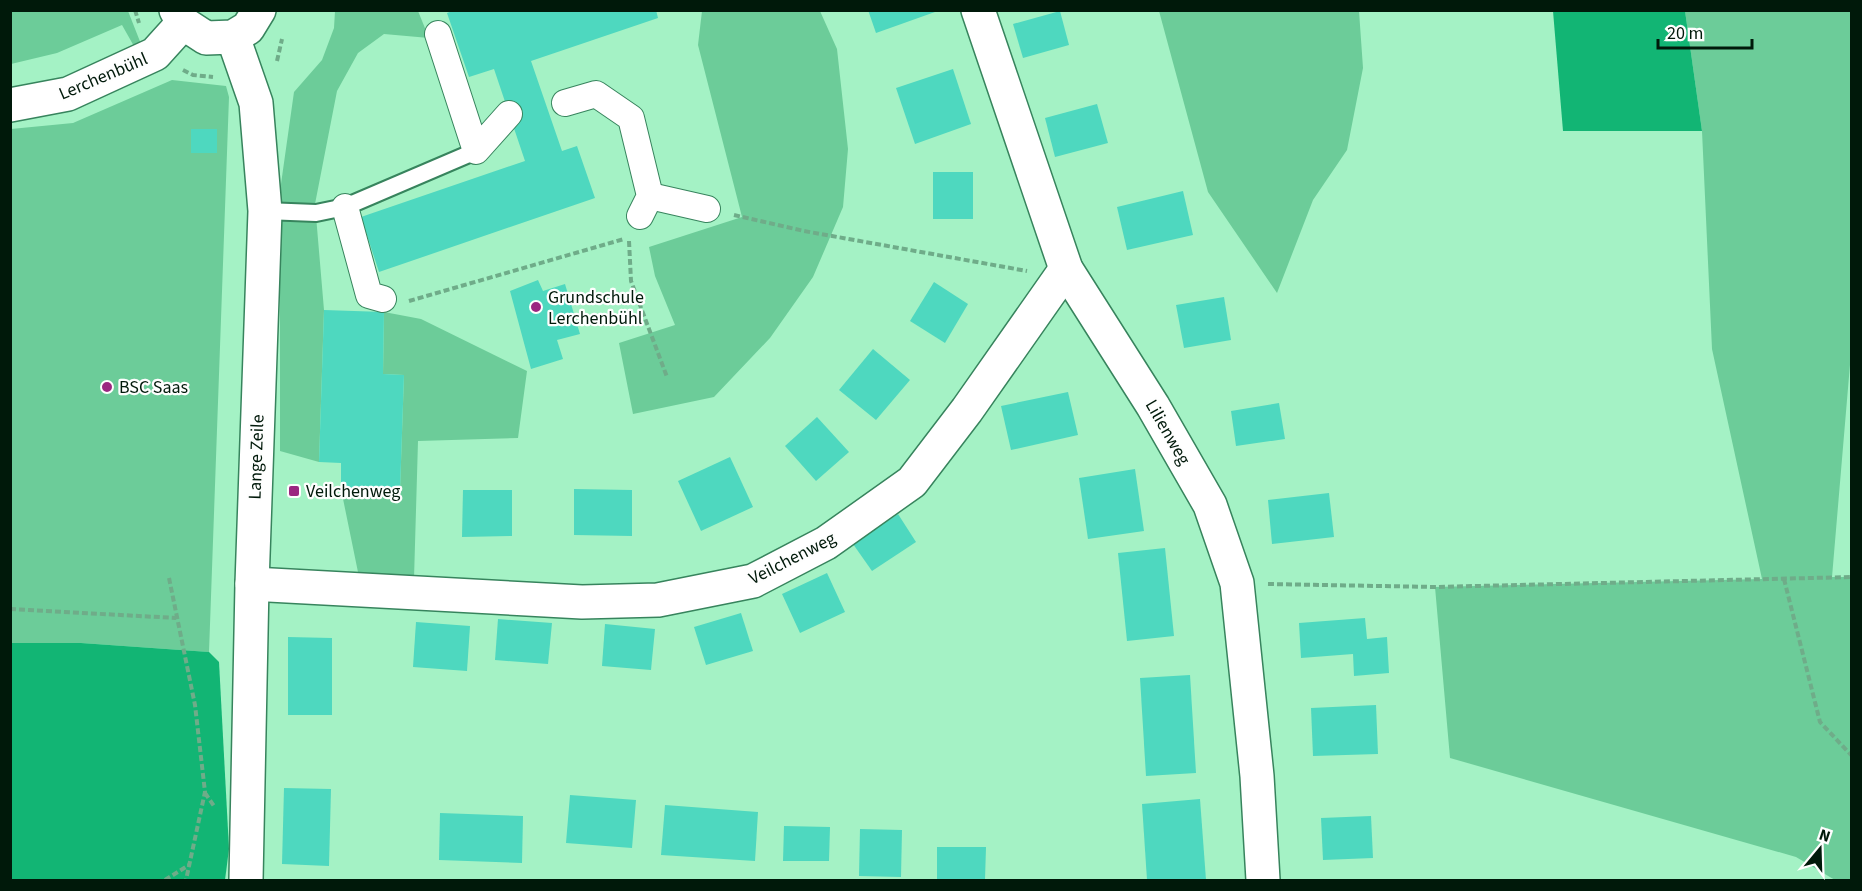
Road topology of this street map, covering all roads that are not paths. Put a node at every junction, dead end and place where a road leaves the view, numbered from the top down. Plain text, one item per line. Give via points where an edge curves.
1 (259, 10) edge
2 (978, 10) edge
3 (179, 17) edge
4 (438, 34) dead end
5 (233, 37) junction
6 (565, 103) dead end
7 (10, 105) edge
8 (509, 114) dead end
9 (476, 151) junction
10 (345, 207) junction
11 (707, 209) road end
12 (265, 211) junction
13 (1066, 269) junction
14 (383, 299) road end
15 (252, 584) junction
16 (246, 880) edge
17 (1263, 880) edge

1 - 5 street via 248,28
2 - 13 street, Lilienweg
3 - 5 street, Lerchenbühl via 206,38
3 - 7 street, Lerchenbühl via 155,54 68,94
4 - 9 street
5 - 12 street, Lange Zeile via 256,103
6 - 11 street via 596,94 631,118 645,206
8 - 9 street
9 - 10 lane
10 - 12 lane via 316,213
10 - 14 street via 369,295
12 - 15 street, Lange Zeile
13 - 15 street, Veilchenweg via 912,482 826,543 753,581 658,600 582,602
13 - 17 street, Lilienweg via 1210,505 1237,583 1257,776
15 - 16 street, Lange Zeile

